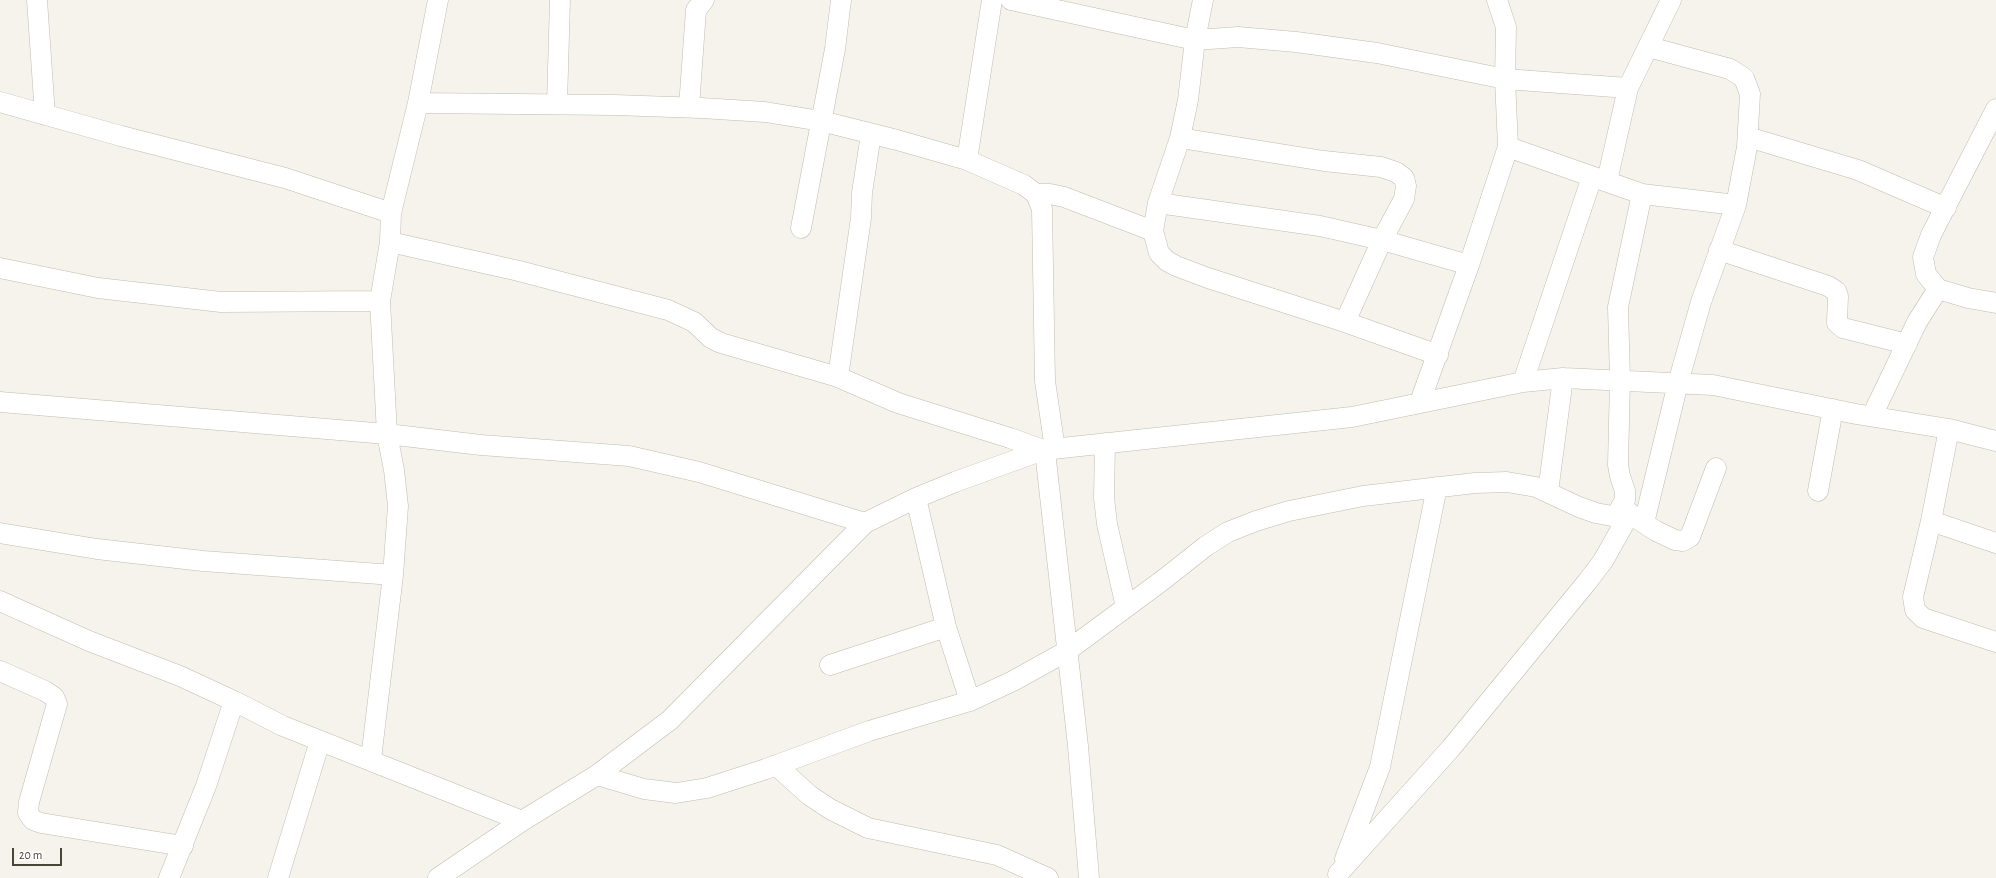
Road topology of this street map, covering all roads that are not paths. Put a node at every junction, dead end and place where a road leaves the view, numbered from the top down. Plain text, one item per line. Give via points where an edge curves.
1 (37, 0) edge
2 (438, 0) edge
3 (560, 0) edge
4 (704, 0) edge
5 (841, 0) edge
6 (992, 0) edge
7 (1011, 0) edge
8 (1203, 0) edge
9 (1497, 0) edge
10 (1671, 0) edge
11 (1195, 40) junction
12 (1649, 48) junction
13 (1505, 79) junction
14 (1628, 88) junction
15 (0, 102) edge
16 (418, 103) junction
17 (557, 104) junction
18 (689, 107) junction
19 (1996, 109) edge
20 (45, 115) junction
21 (820, 121) junction
22 (871, 134) junction
23 (1748, 137) junction
24 (1180, 138) junction
25 (1508, 147) junction
26 (967, 160) junction
27 (1600, 179) junction
28 (1036, 194) junction
29 (1642, 194) junction
30 (1158, 203) junction
31 (1736, 205) junction
32 (1946, 208) junction
33 (391, 213) junction
34 (801, 228) dead end
35 (1153, 231) junction
36 (1382, 240) junction
37 (390, 242) junction
38 (1720, 250) junction
39 (1469, 265) junction
40 (0, 268) edge
41 (1938, 289) junction
42 (380, 301) junction
43 (1996, 303) edge
44 (1345, 322) junction
45 (1907, 344) junction
46 (1438, 355) junction
47 (838, 377) junction
48 (1563, 378) junction
49 (1620, 380) junction
50 (1523, 382) junction
51 (1678, 383) junction
52 (0, 402) edge
53 (1420, 402) junction
54 (1833, 409) junction
55 (1872, 416) junction
56 (1949, 429) junction
57 (387, 434) junction
58 (1996, 441) edge
59 (1105, 443) junction
60 (1049, 450) junction
61 (1716, 468) dead end
62 (1437, 487) junction
63 (1818, 491) dead end
64 (1548, 492) junction
65 (916, 498) junction
66 (1632, 515) junction
67 (1931, 521) junction
68 (865, 523) junction
69 (0, 533) edge
70 (1996, 544) edge
71 (393, 575) junction
72 (0, 601) edge
73 (1126, 607) junction
74 (946, 627) junction
75 (1996, 642) edge
76 (1068, 651) junction
77 (830, 665) dead end
78 (0, 671) edge
79 (234, 701) junction
80 (970, 701) junction
81 (320, 741) junction
82 (371, 759) junction
83 (776, 766) junction
84 (597, 775) junction
85 (522, 821) junction
86 (183, 846) junction
87 (1336, 876) edge
88 (168, 878) edge
89 (278, 878) edge
90 (438, 878) edge
91 (1048, 878) edge
92 (1089, 878) edge

1 - 20 street
2 - 16 street
3 - 17 street
4 - 18 street via 696,10
5 - 21 street via 835,49
6 - 26 street
7 - 11 street
8 - 11 street
9 - 13 street via 1506,27
10 - 12 street
11 - 13 street via 1238,37 1296,42 1377,53
11 - 24 street via 1188,100
12 - 14 street
12 - 23 street via 1730,69 1744,78 1750,94
13 - 14 street
13 - 25 street
14 - 27 street
15 - 20 street
16 - 17 street
16 - 33 street
17 - 18 street
18 - 21 street via 765,112
19 - 32 street
20 - 33 street via 285,178
21 - 22 street
21 - 34 street
22 - 26 street
22 - 47 street
23 - 31 street
23 - 32 street via 1858,170
24 - 30 street
24 - 36 street via 1324,161 1381,167 1396,172 1404,178 1404,199
25 - 27 street
25 - 39 street
26 - 28 street via 1024,185
27 - 29 street
27 - 50 street
28 - 35 street via 1050,194 1069,199
28 - 60 street via 1042,209
29 - 31 street
29 - 49 street via 1618,307
30 - 35 street
30 - 36 street via 1320,226
31 - 38 street
32 - 41 street via 1923,257 1926,274
33 - 37 street
35 - 44 street via 1160,253 1176,266
36 - 39 street
36 - 44 street
37 - 42 street
37 - 47 street via 519,271 668,310 694,322 711,338 721,343
38 - 45 street via 1828,286 1836,291 1838,296 1837,323 1843,328
38 - 51 street via 1701,302
39 - 46 street
40 - 42 street via 98,288 221,302
41 - 43 street
41 - 45 street
42 - 57 street
44 - 46 street
45 - 55 street
46 - 53 street
47 - 60 street via 898,403
48 - 49 street
48 - 50 street
48 - 64 street
49 - 51 street
49 - 66 street via 1618,465 1625,500
50 - 53 street
51 - 54 street via 1713,385
51 - 66 street
52 - 57 street
53 - 59 street via 1352,417
54 - 55 street
54 - 63 street
55 - 56 street
56 - 58 street
56 - 67 street
57 - 68 street via 481,445 630,456 699,472
57 - 71 street via 398,506
59 - 60 street
59 - 73 street via 1104,498 1107,524
60 - 65 street
60 - 76 street via 1046,460
61 - 66 street via 1690,537 1683,541 1675,540
62 - 64 street via 1507,482 1536,487
62 - 73 street via 1363,496 1289,511 1256,521 1228,532 1206,546
62 - 87 street via 1380,767 1349,852
64 - 66 street via 1596,513 1612,516
65 - 68 street
65 - 74 street
66 - 87 street via 1587,582 1451,748
67 - 70 street
67 - 75 street via 1913,597 1915,610 1923,618
68 - 84 street via 670,720
69 - 71 street via 97,549 204,562
71 - 82 street
72 - 79 street
73 - 76 street
74 - 77 street
74 - 80 street
76 - 80 street
76 - 92 street
78 - 86 street via 54,696 57,704 29,802 28,813 33,820
79 - 81 street
79 - 86 street
80 - 83 street via 869,731
81 - 82 street
81 - 89 street
82 - 85 street
83 - 84 street via 708,788 676,792 644,789
83 - 91 street via 809,795 868,828 997,855
84 - 85 street
85 - 90 street
86 - 88 street

